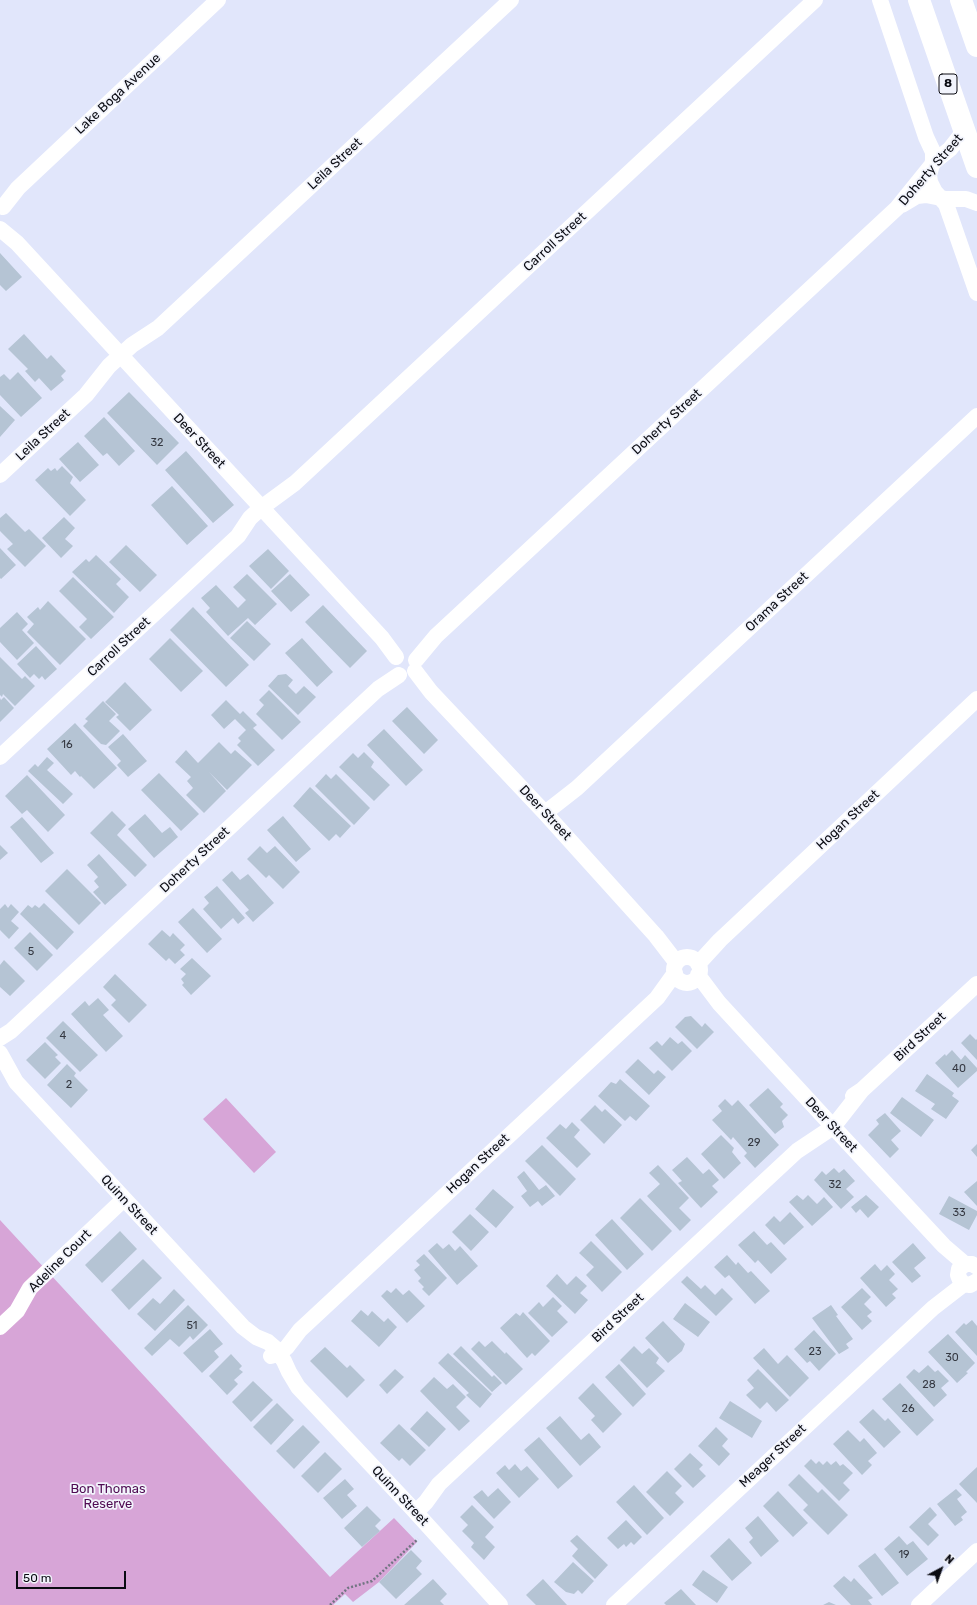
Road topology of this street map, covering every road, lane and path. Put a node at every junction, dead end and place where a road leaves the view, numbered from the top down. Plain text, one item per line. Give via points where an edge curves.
1 (218, 0) edge
2 (511, 0) edge
3 (816, 0) edge
4 (880, 0) edge
5 (919, 0) edge
6 (961, 0) edge
7 (977, 46) edge
8 (964, 131) junction
9 (932, 165) junction
10 (977, 167) edge
11 (942, 198) junction
12 (977, 203) edge
13 (897, 208) junction
14 (1, 213) edge
15 (977, 293) edge
16 (124, 360) junction
17 (977, 416) edge
18 (0, 475) edge
19 (264, 512) junction
20 (405, 664) junction
21 (977, 700) edge
22 (0, 757) edge
23 (548, 816) junction
24 (687, 969) junction
25 (977, 984) edge
26 (6, 1034) edge
27 (0, 1045) edge
28 (0, 1053) edge
29 (0, 1070) edge
30 (16, 1082) junction
31 (828, 1122) junction
32 (124, 1199) junction
33 (970, 1274) edge
34 (0, 1327) edge
35 (275, 1352) junction
36 (413, 1509) junction
37 (418, 1539) dead end
38 (977, 1551) edge
39 (330, 1605) edge
40 (500, 1605) edge
41 (614, 1605) edge
42 (919, 1605) edge

1 - 14 street, Lake Boga Avenue via 18,188
2 - 16 street, Leila Street via 158,328 139,353
3 - 19 street, Carroll Street via 295,484 279,505
4 - 9 street via 933,151
5 - 8 highway, 8
6 - 7 highway
8 - 9 street, Doherty Street via 950,149
8 - 10 highway, 8
9 - 11 street via 929,179 933,189
9 - 13 street, Doherty Street
11 - 12 street, Doherty Street via 966,199
11 - 13 street, Doherty Street via 921,195
11 - 15 street
13 - 20 street, Doherty Street
14 - 16 street, Deer Street via 17,243
16 - 18 street, Leila Street via 116,374 86,395
16 - 19 street, Deer Street
17 - 23 street, Orama Street
19 - 20 street, Deer Street
19 - 22 street, Carroll Street via 257,526 238,536
20 - 23 street, Deer Street
20 - 26 street, Doherty Street
21 - 24 street, Hogan Street
23 - 24 street, Deer Street
24 - 31 street, Deer Street
24 - 35 street, Hogan Street via 300,1330 282,1341
25 - 31 street, Bird Street
26 - 27 street, Doherty Street
28 - 30 street, Quinn Street
29 - 30 street, Quinn Street
30 - 32 street, Quinn Street
31 - 33 street, Deer Street
31 - 36 street, Bird Street via 439,1484 420,1496
32 - 34 street, Adeline Court via 30,1288 17,1311
32 - 35 street, Quinn Street via 243,1327 250,1341 266,1353
33 - 41 street, Meager Street
35 - 36 street, Quinn Street via 275,1366 286,1379 298,1387
36 - 40 street, Quinn Street
37 - 39 path via 372,1581 348,1588
38 - 42 street

